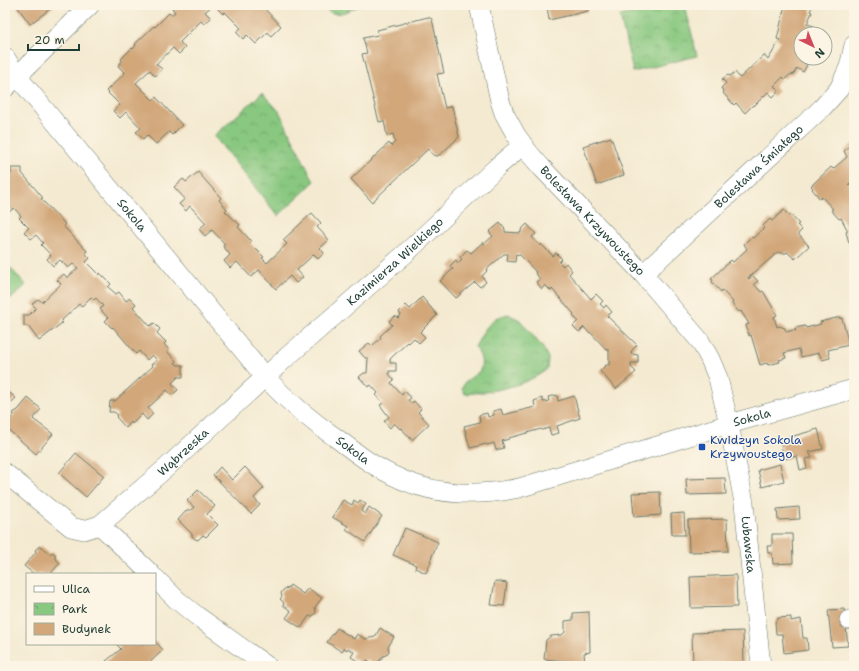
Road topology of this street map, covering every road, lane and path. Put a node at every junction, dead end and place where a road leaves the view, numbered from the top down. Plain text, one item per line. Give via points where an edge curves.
1 (90, 5) edge
2 (479, 5) edge
3 (854, 45) edge
4 (5, 57) edge
5 (11, 82) edge
6 (523, 145) junction
7 (643, 274) junction
8 (265, 377) junction
9 (854, 389) edge
10 (730, 424) junction
11 (5, 473) edge
12 (100, 525) junction
13 (150, 573) edge
14 (156, 579) edge
15 (267, 666) edge
16 (761, 666) edge

1 - 5 street
2 - 6 street, Bolesława Krzywoustego via 500,101 508,121
3 - 7 street, Bolesława Śmiałego via 849,67 839,89 822,108
4 - 5 street, Sokola
5 - 8 street, Sokola
6 - 7 street, Bolesława Krzywoustego
6 - 8 street, Kazimierza Wielkiego via 405,254
7 - 10 street, Bolesława Krzywoustego via 700,341 718,378
8 - 10 street, Sokola via 310,420 378,468 411,483 454,493 486,493 519,488
8 - 12 street, Wąbrzeska via 197,441
9 - 10 street, Sokola
10 - 16 street, Lubawska via 744,503
11 - 12 street, Wąbrzeska via 71,527 84,530
12 - 13 street
14 - 15 street via 197,616

